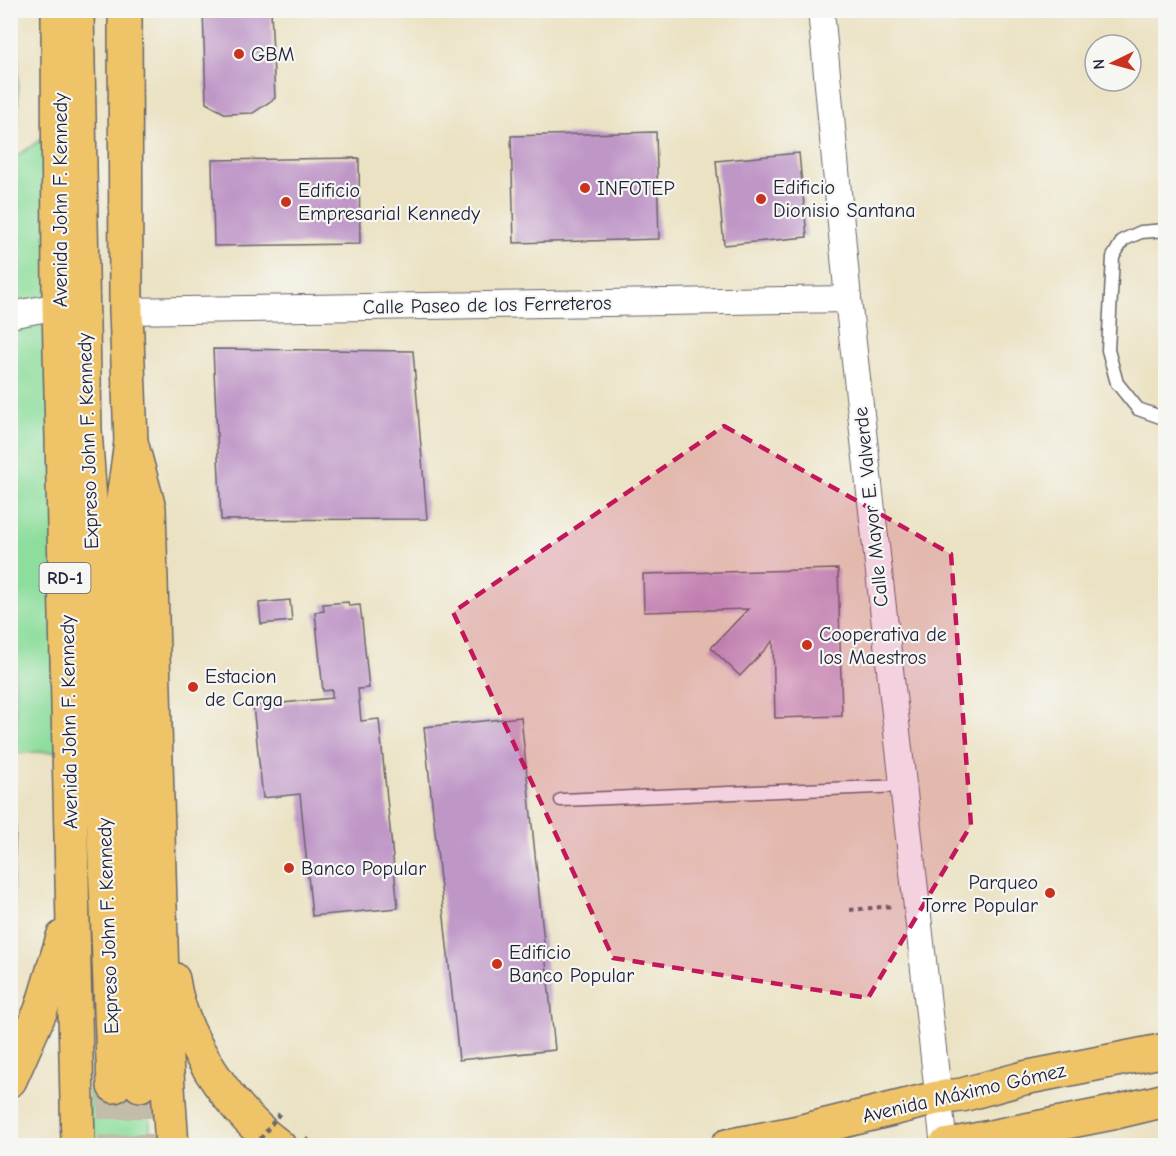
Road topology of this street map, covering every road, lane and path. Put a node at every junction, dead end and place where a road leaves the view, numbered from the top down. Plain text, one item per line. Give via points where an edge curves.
1 (58, 10) edge
2 (77, 10) edge
3 (125, 10) edge
4 (821, 10) edge
5 (1166, 230) edge
6 (848, 299) junction
7 (59, 306) junction
8 (126, 311) junction
9 (10, 315) edge
10 (1166, 419) edge
11 (131, 442) junction
12 (902, 786) junction
13 (561, 800) dead end
14 (160, 888) junction
15 (72, 891) junction
16 (915, 904) junction
17 (850, 910) dead end
18 (1166, 1050) edge
19 (10, 1080) edge
20 (937, 1098) junction
21 (1166, 1100) edge
22 (280, 1113) dead end
23 (78, 1146) edge
24 (172, 1146) edge
25 (255, 1146) edge
26 (279, 1146) edge
27 (727, 1146) edge
28 (944, 1146) edge

1 - 7 main road, Avenida John F. Kennedy / RD-1
2 - 11 main road, Expreso John F. Kennedy / RD-1 via 85,430 127,1085 120,520
3 - 8 main road, Expreso John F. Kennedy / RD-1
4 - 6 street, Calle Mayor E. Valverde
5 - 10 lane via 1141,232 1123,240 1113,257 1108,350 1117,383 1138,409
6 - 8 street, Calle Paseo de los Ferreteros
6 - 12 street, Calle Mayor E. Valverde
7 - 9 street
7 - 15 main road, Avenida John F. Kennedy / RD-1
8 - 11 main road, Expreso John F. Kennedy / RD-1
11 - 14 main road, RD-1 via 149,507
12 - 13 lane
12 - 16 street, Calle Mayor E. Valverde
14 - 24 main road, RD-1
14 - 26 main road via 174,985 194,1042 220,1087
15 - 19 main road via 60,954 41,1011
15 - 23 main road, Avenida John F. Kennedy / RD-1
16 - 17 path
16 - 20 street, Calle Mayor E. Valverde
18 - 20 main road, Avenida Máximo Gómez
20 - 27 main road, Avenida Máximo Gómez
20 - 28 street, Calle Mayor E. Valverde
21 - 28 main road
22 - 25 path, bridge

